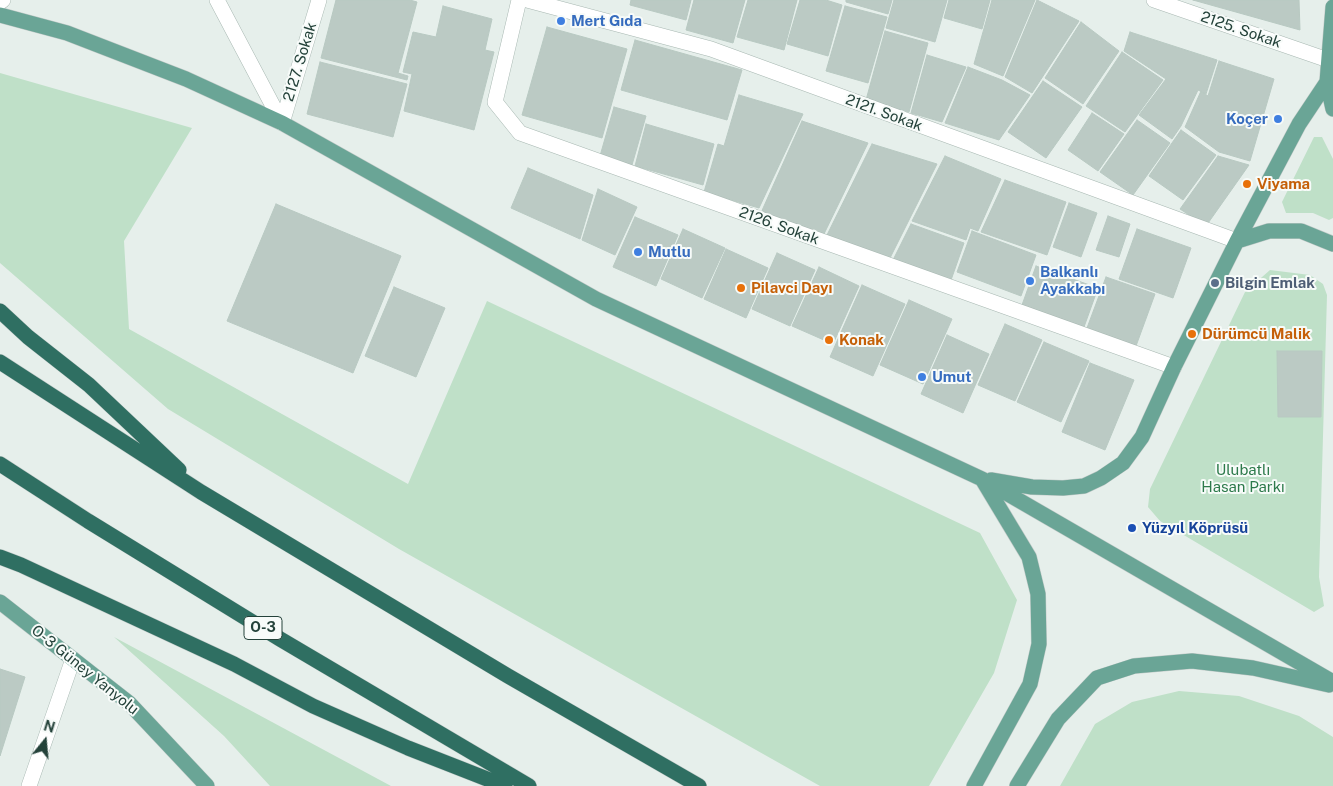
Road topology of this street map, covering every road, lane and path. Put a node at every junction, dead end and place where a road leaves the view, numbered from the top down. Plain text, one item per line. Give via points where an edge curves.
1 (3, 0) edge
2 (217, 0) edge
3 (319, 0) edge
4 (519, 0) edge
5 (527, 0) edge
6 (1154, 0) edge
7 (0, 2) edge
8 (1333, 7) edge
9 (0, 15) edge
10 (1328, 60) junction
11 (1327, 82) junction
12 (1333, 109) edge
13 (282, 123) junction
14 (1237, 241) junction
15 (1333, 244) edge
16 (0, 311) edge
17 (0, 362) edge
18 (1174, 367) junction
19 (0, 464) edge
20 (982, 479) junction
21 (201, 492) junction
22 (0, 557) edge
23 (0, 602) edge
24 (73, 659) junction
25 (1333, 682) edge
26 (1333, 686) edge
27 (1019, 784) edge
28 (30, 786) edge
29 (207, 786) edge
30 (506, 786) edge
31 (529, 786) edge
32 (699, 786) edge
33 (974, 786) edge

1 - 7 street
2 - 13 street
3 - 13 street, 2127. Sokak
4 - 18 street, 2126. Sokak via 495,102 520,133
5 - 14 street, 2121. Sokak via 712,49
6 - 10 street, 2125. Sokak
8 - 10 main road
9 - 13 main road via 67,32 186,79
10 - 11 main road
11 - 12 main road
11 - 14 main road via 1298,124
13 - 20 main road via 596,299
14 - 15 main road via 1269,231 1301,231
14 - 18 main road
16 - 21 highway via 89,385
17 - 21 highway
18 - 20 main road via 1142,437 1123,463 1101,478 1084,486 1063,488
19 - 31 highway, O-3 via 280,639
20 - 25 main road
20 - 33 main road via 1029,557 1038,594 1039,644 1030,684
21 - 32 highway
22 - 30 highway via 234,664 313,706
23 - 24 main road, O-3 Güney Yanyolu
24 - 28 street
24 - 29 main road, O-3 Güney Yanyolu via 130,703
26 - 27 main road via 1252,668 1192,661 1134,666 1097,678 1058,719

